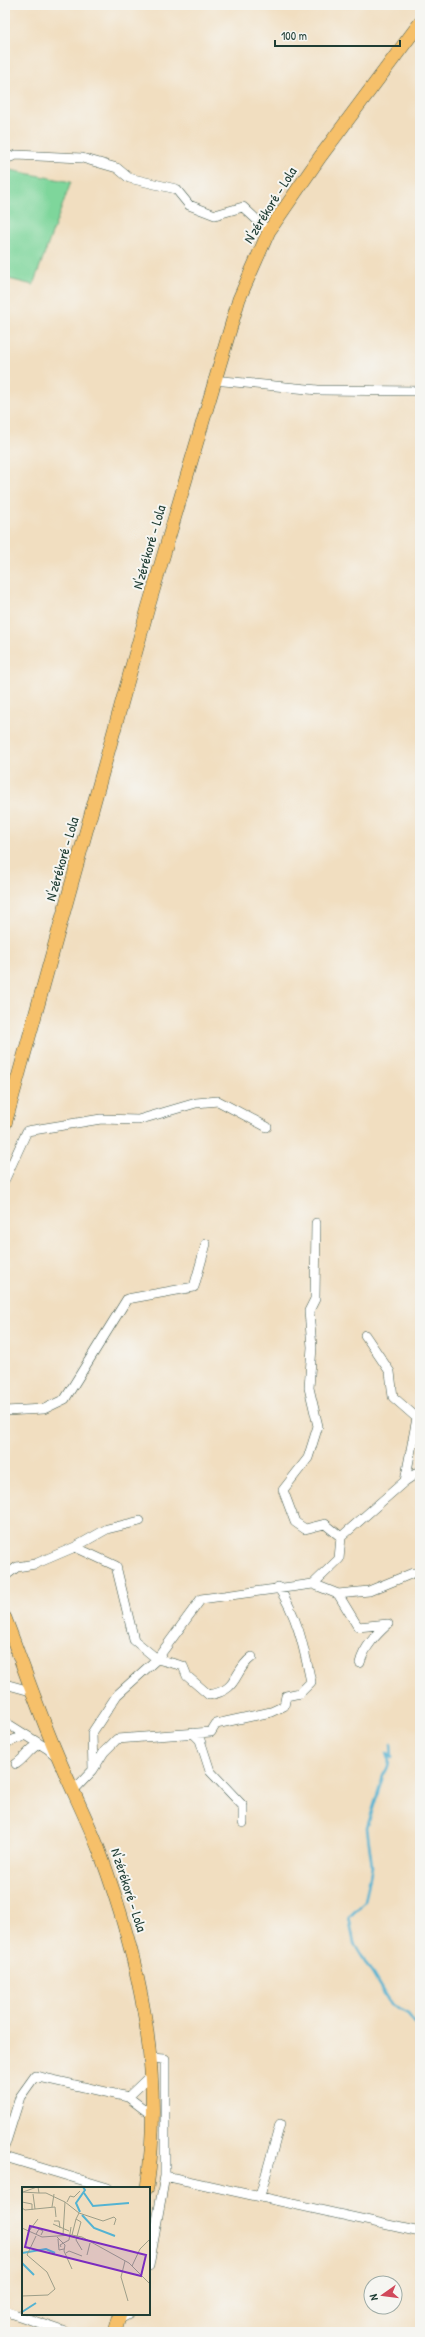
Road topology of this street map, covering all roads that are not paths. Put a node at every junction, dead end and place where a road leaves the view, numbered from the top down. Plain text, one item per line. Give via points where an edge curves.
1 (420, 23) edge
2 (5, 159) edge
3 (269, 231) junction
4 (214, 380) junction
5 (420, 390) edge
6 (5, 1124) edge
7 (267, 1127) dead end
8 (5, 1179) edge
9 (316, 1223) dead end
10 (206, 1244) dead end
11 (365, 1335) dead end
12 (5, 1411) edge
13 (420, 1471) edge
14 (405, 1481) junction
15 (140, 1521) dead end
16 (341, 1537) junction
17 (75, 1548) junction
18 (413, 1573) dead end
19 (5, 1576) edge
20 (313, 1584) junction
21 (278, 1587) junction
22 (338, 1594) junction
23 (5, 1618) edge
24 (252, 1657) dead end
25 (157, 1659) junction
26 (360, 1663) dead end
27 (5, 1684) edge
28 (34, 1692) junction
29 (5, 1722) edge
30 (193, 1733) junction
31 (24, 1736) junction
32 (5, 1742) edge
33 (39, 1744) junction
34 (59, 1759) junction
35 (16, 1764) dead end
36 (93, 1770) junction
37 (74, 1790) junction
38 (243, 1823) dead end
39 (152, 2058) junction
40 (152, 2074) junction
41 (128, 2097) junction
42 (153, 2116) junction
43 (280, 2124) dead end
44 (5, 2145) edge
45 (5, 2157) edge
46 (165, 2176) junction
47 (105, 2187) edge
48 (147, 2187) edge
49 (260, 2196) junction
50 (420, 2232) edge
51 (150, 2260) edge
52 (5, 2311) edge
53 (66, 2332) edge

1 - 3 highway, N'zérékoré - Lola via 320,157
2 - 3 street via 16,155 82,158 117,168 129,178 176,189 189,205 215,215 243,207
3 - 4 highway, N'zérékoré - Lola via 239,298
4 - 5 street via 318,390
4 - 6 highway, N'zérékoré - Lola
7 - 8 street via 218,1101 196,1103 138,1120 101,1119 27,1131
9 - 16 street via 315,1299 309,1310 312,1347 309,1388 318,1426 308,1458 283,1490 295,1522 305,1529 325,1524
10 - 12 street via 194,1287 127,1299 65,1399 44,1410
11 - 14 street via 390,1372 393,1397 416,1418
13 - 14 street
14 - 16 street
15 - 17 street via 107,1529
16 - 20 street via 339,1559
17 - 19 street via 35,1564 17,1567
17 - 25 street via 116,1566 134,1640
18 - 22 street via 370,1591
20 - 21 street
20 - 22 street
21 - 25 street via 201,1599
21 - 30 street via 297,1622 311,1682 300,1693 286,1696 284,1706 271,1712 216,1724 211,1732
22 - 26 street via 358,1627 388,1624 374,1637 362,1655
23 - 28 highway, N'zérékoré - Lola
24 - 25 street via 243,1664 233,1684 222,1693 209,1695 187,1676 183,1666
25 - 36 street via 117,1695 92,1733
27 - 28 street
28 - 34 highway, N'zérékoré - Lola
29 - 31 street
30 - 36 street via 117,1739 104,1752
30 - 38 street via 200,1740 210,1771 243,1806
31 - 32 street
31 - 33 street
33 - 34 street
33 - 35 street via 31,1748
34 - 37 highway, N'zérékoré - Lola
36 - 37 street
37 - 39 highway, N'zérékoré - Lola via 123,1918 138,1976
39 - 40 highway, N'zérékoré - Lola
39 - 46 street via 165,2059
40 - 41 street
40 - 42 highway, N'zérékoré - Lola
41 - 42 street
41 - 44 street via 36,2076 20,2097
42 - 48 highway, N'zérékoré - Lola
43 - 49 street
45 - 47 street
46 - 49 street
46 - 51 street
49 - 50 street
52 - 53 street

